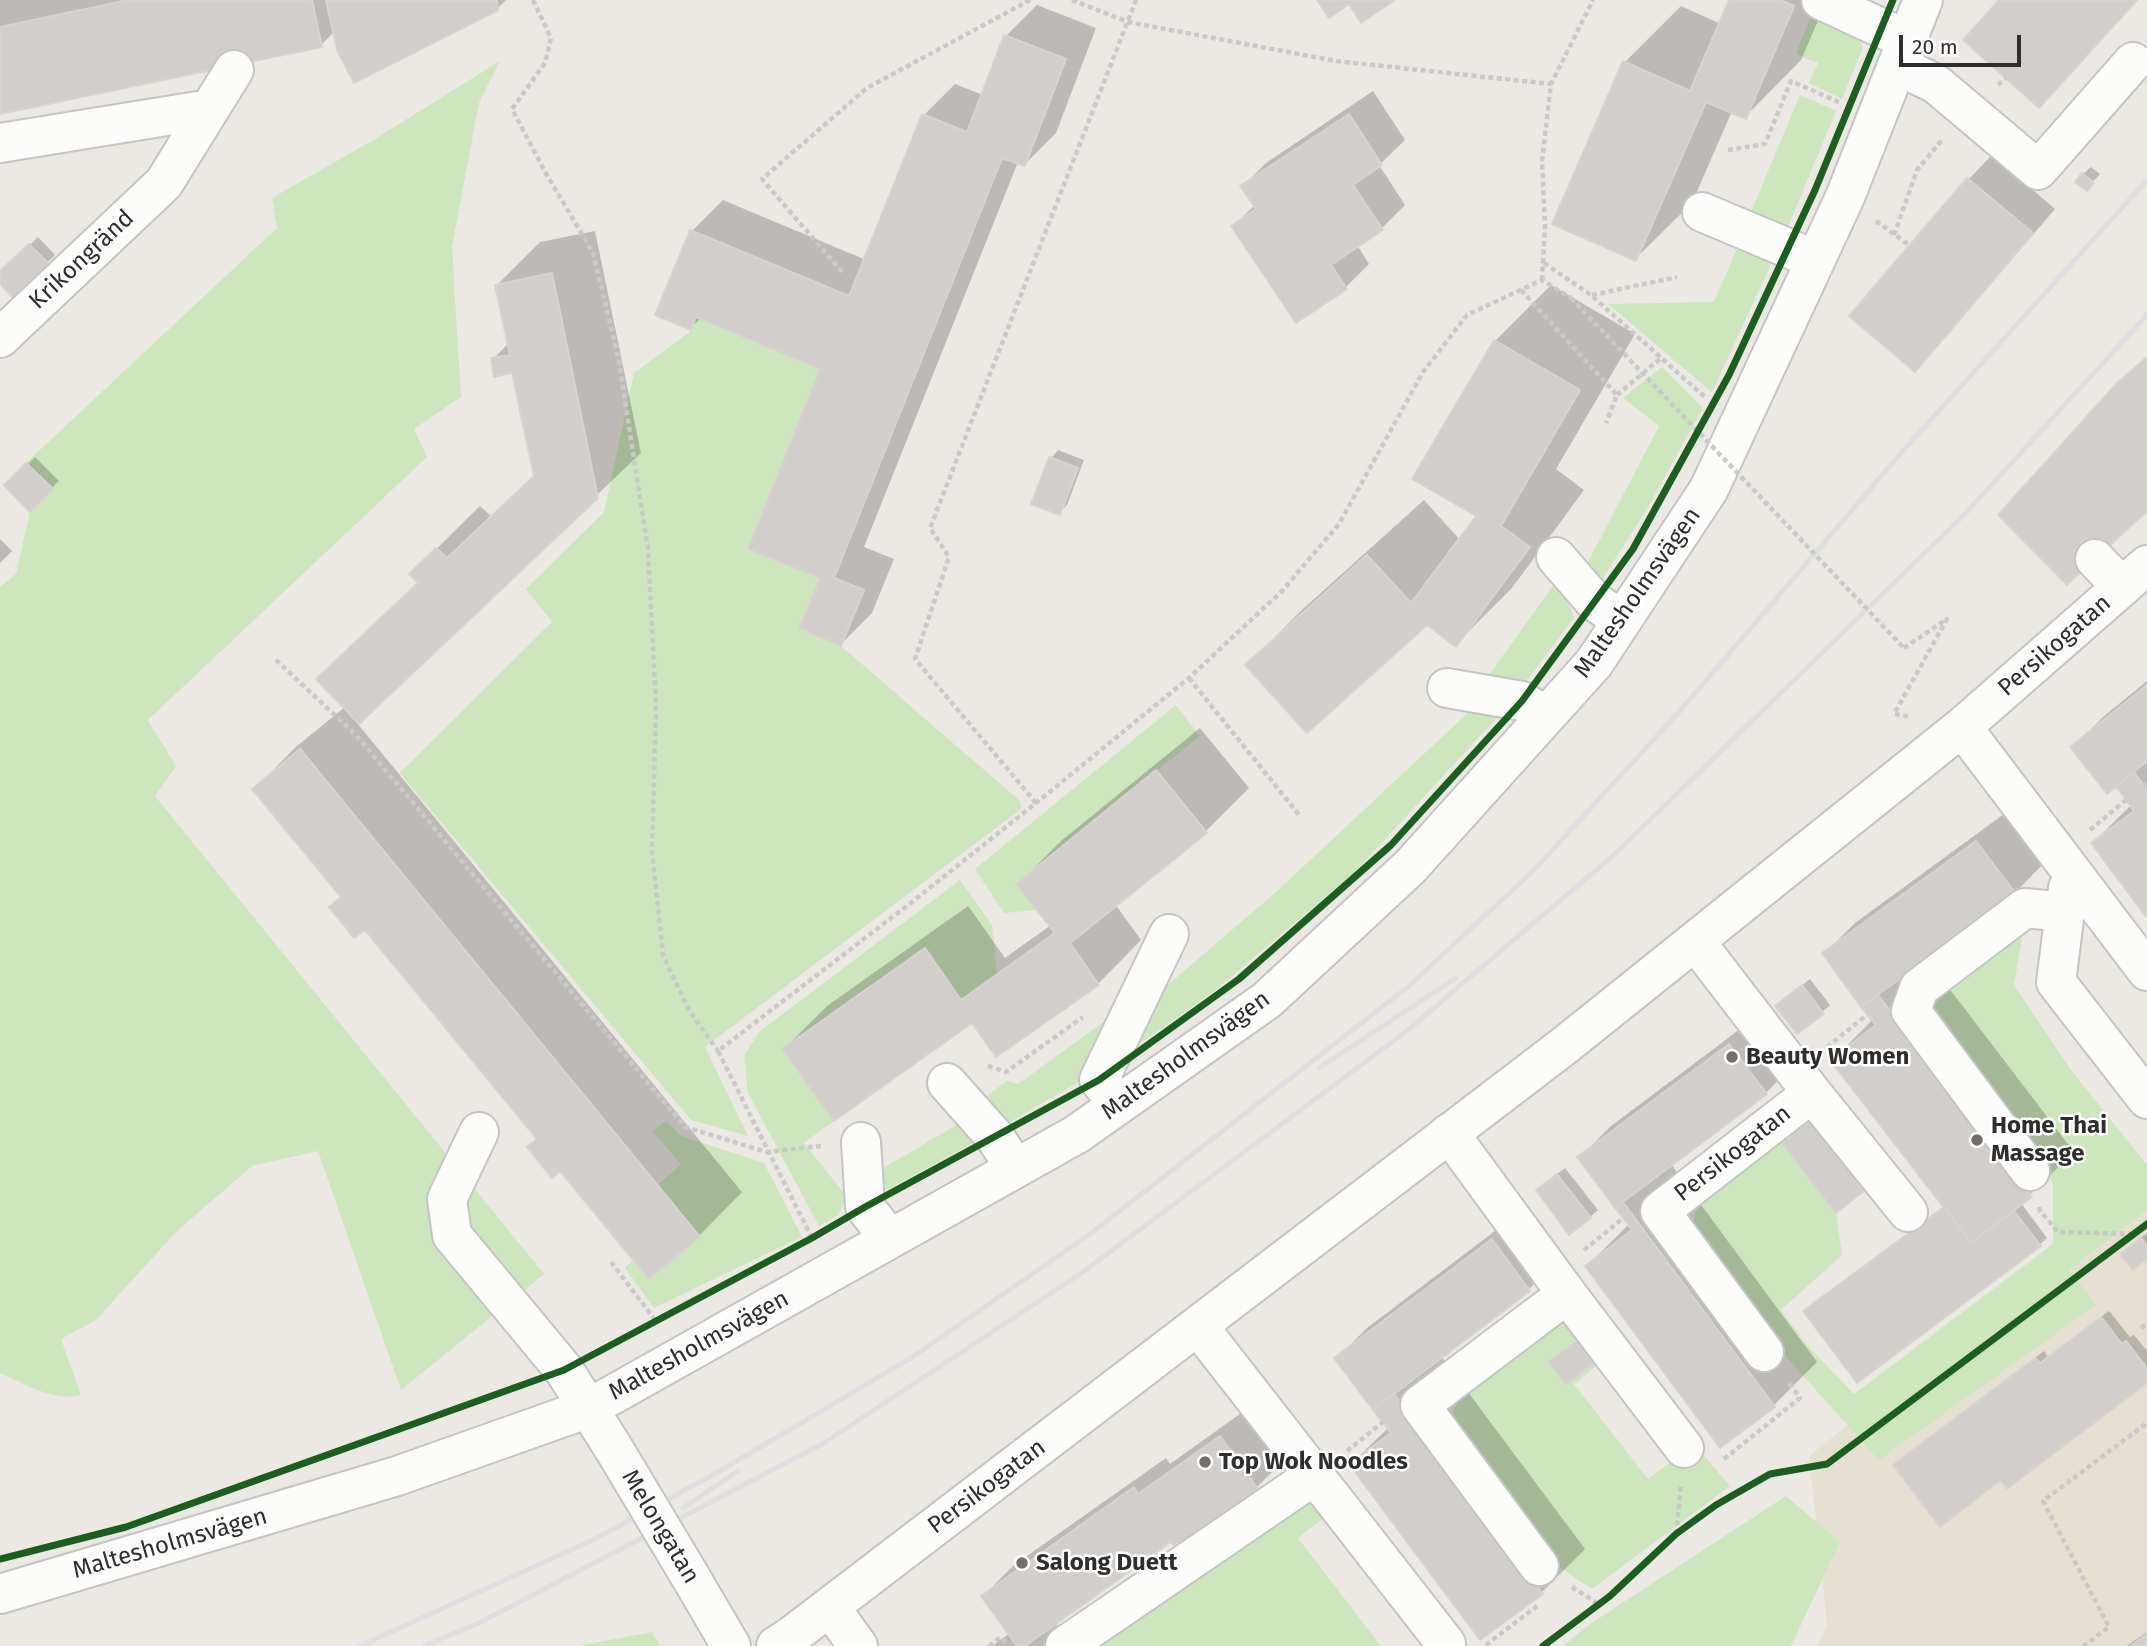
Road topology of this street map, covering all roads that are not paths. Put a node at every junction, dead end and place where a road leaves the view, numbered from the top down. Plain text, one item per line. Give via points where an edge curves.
1 (1821, 0) edge
2 (1923, 0) edge
3 (1902, 52) junction
4 (2133, 62) dead end
5 (234, 70) dead end
6 (210, 109) junction
7 (0, 143) edge
8 (1702, 212) dead end
9 (1816, 260) junction
10 (0, 338) edge
11 (1556, 557) dead end
12 (2095, 559) dead end
13 (2134, 576) edge
14 (1622, 620) junction
15 (1447, 688) dead end
16 (1546, 716) junction
17 (1962, 727) junction
18 (2070, 869) junction
19 (2066, 912) junction
20 (1169, 934) dead end
21 (1695, 941) junction
22 (2147, 971) edge
23 (1805, 1082) junction
24 (947, 1083) dead end
25 (2147, 1099) edge
26 (1119, 1104) junction
27 (479, 1132) dead end
28 (1449, 1133) junction
29 (862, 1142) road end
30 (1015, 1168) junction
31 (2030, 1171) dead end
32 (1908, 1212) dead end
33 (890, 1239) junction
34 (1560, 1284) junction
35 (1198, 1326) junction
36 (1764, 1352) road end
37 (589, 1408) junction
38 (1684, 1448) road end
39 (1315, 1475) junction
40 (1543, 1583) road end
41 (0, 1594) edge
42 (830, 1607) junction
43 (1446, 1644) edge
44 (731, 1646) edge
45 (776, 1646) edge
46 (858, 1646) edge
47 (1065, 1646) edge

1 - 3 street
2 - 3 street, Maltesholmsvägen
3 - 4 street via 2039,170
3 - 9 street, Maltesholmsvägen
5 - 6 street, Krikongränd
6 - 7 street
6 - 10 street, Krikongränd via 164,183
8 - 9 street
9 - 14 street, Maltesholmsvägen via 1709,489
11 - 14 street via 1595,602
12 - 13 street
13 - 17 street, Persikogatan
14 - 16 street, Maltesholmsvägen via 1594,663
15 - 16 street via 1522,701
16 - 26 street, Maltesholmsvägen via 1410,867 1267,1000
17 - 18 street
17 - 21 street, Persikogatan
18 - 19 street
18 - 22 street
19 - 25 street via 2056,982
19 - 31 street via 2025,908 1919,988 1911,1011
20 - 26 street via 1099,1080
21 - 23 street, Persikogatan
21 - 28 street, Persikogatan
23 - 32 street, Persikogatan
23 - 36 street, Persikogatan via 1660,1211
24 - 30 street via 995,1137
26 - 30 street, Maltesholmsvägen
27 - 37 street, Melongatan via 447,1199 452,1235 564,1370
28 - 34 street
28 - 35 street, Persikogatan
29 - 33 street via 865,1207
30 - 33 street, Maltesholmsvägen
33 - 37 street, Maltesholmsvägen
34 - 38 street
34 - 40 street via 1420,1405
35 - 39 street
35 - 42 street, Persikogatan
37 - 41 street, Maltesholmsvägen via 397,1476
37 - 44 street, Melongatan, bridge
39 - 43 street
39 - 47 street
42 - 45 street, Persikogatan
42 - 46 street

